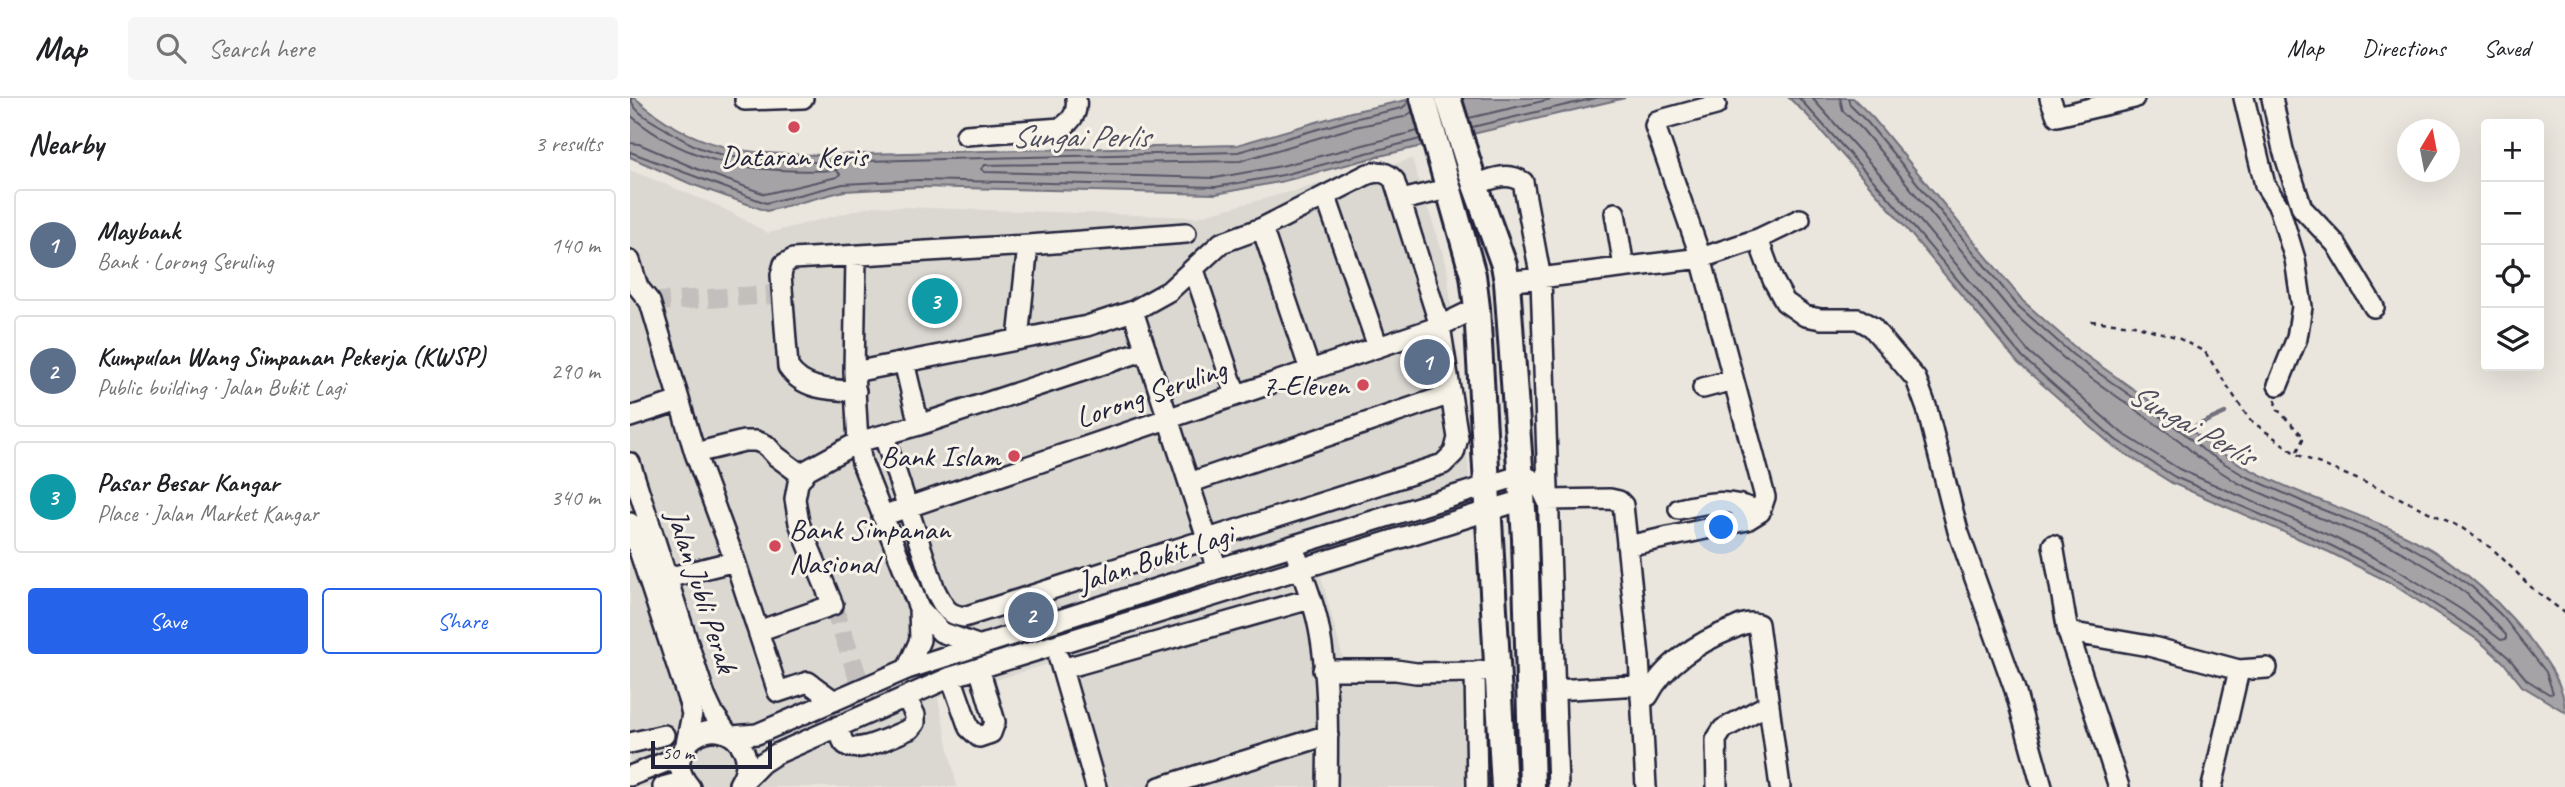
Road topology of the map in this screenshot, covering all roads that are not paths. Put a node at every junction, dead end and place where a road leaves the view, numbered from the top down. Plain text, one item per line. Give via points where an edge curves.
1 (803, 98) edge
2 (1076, 98) edge
3 (1423, 98) edge
4 (1448, 98) edge
5 (2050, 98) edge
6 (2134, 98) edge
7 (2244, 98) edge
8 (2272, 98) edge
9 (745, 100) dead end
10 (1716, 105) dead end
11 (965, 135) dead end
12 (1475, 185) junction
13 (1447, 189) junction
14 (1326, 197) junction
15 (1402, 200) junction
16 (1615, 213) dead end
17 (1800, 219) dead end
18 (1262, 228) junction
19 (1186, 233) dead end
20 (1758, 239) junction
21 (1028, 245) junction
22 (856, 257) junction
23 (1701, 258) junction
24 (630, 261) edge
25 (1625, 267) junction
26 (1194, 270) junction
27 (1541, 279) junction
28 (1507, 282) junction
29 (639, 293) edge
30 (2374, 307) dead end
31 (1477, 308) junction
32 (1133, 311) junction
33 (1440, 326) junction
34 (1018, 340) junction
35 (1378, 347) junction
36 (1146, 349) junction
37 (904, 362) junction
38 (1310, 370) junction
39 (1734, 380) junction
40 (855, 381) junction
41 (2278, 385) road end
42 (1703, 388) dead end
43 (1451, 394) junction
44 (1236, 395) junction
45 (679, 401) junction
46 (630, 417) edge
47 (1168, 418) junction
48 (919, 425) junction
49 (884, 436) junction
50 (858, 442) junction
51 (695, 453) junction
52 (630, 463) edge
53 (803, 476) junction
54 (1189, 483) junction
55 (1522, 487) junction
56 (1488, 498) junction
57 (1547, 500) junction
58 (908, 507) junction
59 (1679, 509) dead end
60 (1760, 512) junction
61 (882, 516) junction
62 (630, 523) edge
63 (1207, 540) junction
64 (2053, 545) dead end
65 (1294, 546) junction
66 (1627, 546) junction
67 (735, 561) junction
68 (1300, 568) junction
69 (1217, 569) junction
70 (667, 579) junction
71 (1310, 598) junction
72 (919, 608) junction
73 (758, 631) junction
74 (2068, 632) junction
75 (1055, 644) junction
76 (980, 646) junction
77 (979, 668) junction
78 (1062, 668) junction
79 (2267, 668) dead end
80 (907, 669) junction
81 (1323, 670) junction
82 (1486, 670) junction
83 (2239, 670) junction
84 (951, 677) junction
85 (1546, 681) junction
86 (1641, 692) junction
87 (906, 696) junction
88 (834, 701) junction
89 (1769, 704) junction
90 (838, 726) junction
91 (729, 734) junction
92 (664, 735) dead end
93 (1328, 735) junction
94 (630, 743) edge
95 (684, 750) junction
96 (630, 776) edge
97 (688, 784) edge
98 (738, 786) edge
99 (663, 787) edge
100 (1096, 787) edge
101 (1160, 787) edge
102 (1327, 787) edge
103 (1477, 787) edge
104 (1504, 787) edge
105 (1532, 787) edge
106 (1558, 787) edge
107 (1646, 787) edge
108 (1717, 787) edge
109 (1780, 787) edge
110 (2042, 787) edge
111 (2119, 787) edge
112 (2212, 787) edge

1 - 9 street
2 - 11 street via 1071,121 1062,128
3 - 13 main road
4 - 12 main road
5 - 6 street via 2057,116
7 - 41 street via 2264,185 2278,207 2295,258 2302,307 2297,338
8 - 30 street via 2301,208 2336,244
10 - 23 street via 1657,121 1655,126
12 - 27 street via 1507,176 1523,182
12 - 28 main road
13 - 15 street
13 - 31 main road via 1473,275
14 - 15 street via 1379,171 1394,180
14 - 18 street
14 - 35 street
15 - 33 street
16 - 25 street
17 - 20 street
18 - 26 street via 1221,243
18 - 38 street
19 - 21 street
20 - 23 street
20 - 110 street via 1785,302 1805,316 1858,319 1872,327 1916,379 1958,531 2014,690
21 - 22 street
21 - 34 street
22 - 40 street
22 - 40 street via 793,259 784,264 781,275 788,367 795,377 825,390
23 - 25 street
23 - 39 street
24 - 29 street
25 - 27 street
26 - 32 street
26 - 44 street
27 - 28 street
27 - 57 street
28 - 55 main road
29 - 45 street
31 - 33 street, Lorong Seruling
31 - 56 main road
32 - 34 street
32 - 36 street
33 - 35 street, Lorong Seruling
33 - 43 street
34 - 37 street
35 - 38 street, Lorong Seruling
36 - 47 street
36 - 48 street
37 - 40 street
37 - 48 street
38 - 44 street, Lorong Seruling
39 - 42 street
39 - 60 street via 1765,497
40 - 50 street
43 - 54 street
43 - 63 street via 1458,438 1454,453 1443,464
44 - 47 street, Lorong Seruling
45 - 46 street
45 - 51 street
47 - 54 street
47 - 58 street, Lorong Seruling
48 - 49 street
49 - 50 street
49 - 58 street
50 - 53 street
50 - 61 street
51 - 53 street via 756,441 766,444
51 - 67 street
52 - 70 street, Jalan Jubli Perak
53 - 73 street via 795,499 800,523 833,605
54 - 63 street
55 - 56 street, Jalan Bukit Lagi
55 - 57 street via 1534,479
55 - 85 main road
56 - 65 street, Jalan Bukit Lagi
56 - 68 street, Jalan Bukit Lagi
56 - 82 main road
57 - 66 street via 1619,500
57 - 85 street
58 - 61 street, Lorong Seruling
58 - 63 street via 945,610 964,617
59 - 60 street via 1731,502
60 - 66 street via 1747,520
61 - 72 street
62 - 95 street, Jalan Jubli Perak via 692,714
63 - 69 street
64 - 74 street
65 - 68 street
65 - 69 street, Jalan Bukit Lagi
66 - 86 street
67 - 70 street
67 - 73 street
68 - 71 street
68 - 75 street, Jalan Bukit Lagi
69 - 76 street, Jalan Bukit Lagi
70 - 91 street, Jalan Jubli Perak via 705,696
71 - 78 street
71 - 81 street
72 - 76 street via 941,632
72 - 80 street via 920,640
73 - 88 street via 778,692 808,682
74 - 83 street via 2149,646
74 - 111 street
75 - 77 street, Jalan Bukit Lagi
75 - 78 street
76 - 80 street, Jalan Bukit Lagi
77 - 84 street, Jalan Bukit Lagi
77 - 84 street via 995,722 991,733 979,737 969,728
78 - 100 street
79 - 83 street
80 - 88 street, Jalan Bukit Lagi
81 - 82 street
81 - 93 street
82 - 103 street
82 - 104 main road
83 - 112 street
84 - 87 street, Jalan Bukit Lagi
85 - 86 street
85 - 105 main road
85 - 106 street
86 - 89 street via 1647,696 1653,684 1706,639 1753,622 1758,624
86 - 107 street
87 - 90 street, Jalan Bukit Lagi
87 - 90 street via 915,715 910,729 863,748 851,748
88 - 91 street, Jalan Bukit Lagi via 757,734
89 - 108 street via 1723,729 1716,740
89 - 109 street
90 - 98 street, Jalan Bukit Lagi via 776,754
91 - 95 street, Jalan Bukit Lagi via 704,732 694,736
91 - 98 street, Jalan Jubli Perak via 746,754 747,765
92 - 94 street
93 - 101 street
93 - 102 street
95 - 96 street, Jalan Bukit Lagi
95 - 97 street, Jalan Jubli Perak via 681,769
97 - 99 street

